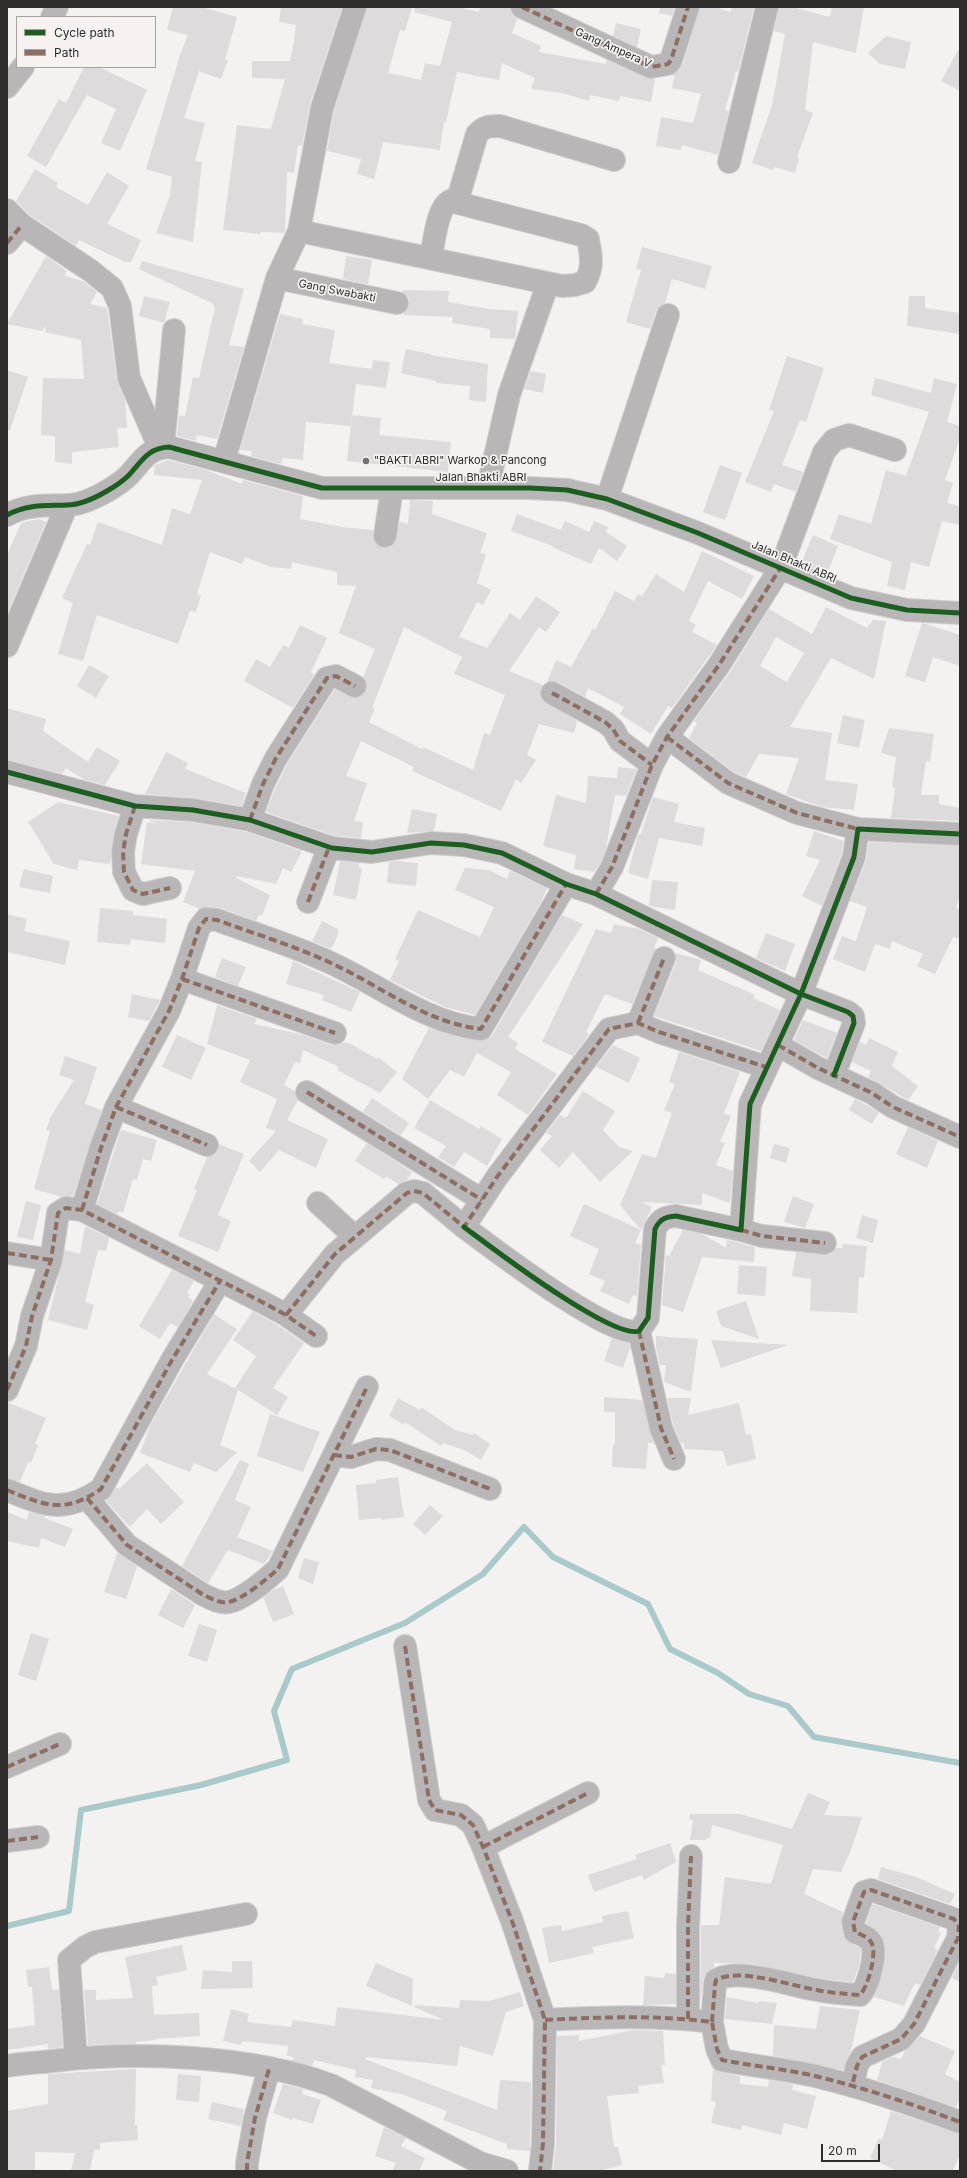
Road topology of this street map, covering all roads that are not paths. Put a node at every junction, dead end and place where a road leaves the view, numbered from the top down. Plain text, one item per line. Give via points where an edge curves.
1 (57, 7) edge
2 (355, 7) edge
3 (524, 7) edge
4 (688, 7) edge
5 (767, 7) edge
6 (52, 16) edge
7 (22, 68) edge
8 (7, 87) edge
9 (614, 160) dead end
10 (729, 162) dead end
11 (457, 202) junction
12 (7, 210) edge
13 (22, 225) junction
14 (300, 231) junction
15 (7, 243) edge
16 (431, 257) junction
17 (277, 278) junction
18 (548, 283) junction
19 (398, 303) dead end
20 (668, 315) dead end
21 (174, 330) dead end
22 (161, 447) junction
23 (895, 450) dead end
24 (224, 461) junction
25 (488, 487) junction
26 (392, 488) junction
27 (607, 499) junction
28 (68, 505) junction
29 (7, 514) edge
30 (385, 536) dead end
31 (781, 567) junction
32 (960, 613) edge
33 (7, 646) edge
34 (354, 686) dead end
35 (552, 693) dead end
36 (667, 737) junction
37 (652, 765) junction
38 (7, 772) edge
39 (135, 806) junction
40 (250, 820) junction
41 (858, 829) junction
42 (960, 834) edge
43 (329, 847) junction
44 (566, 884) junction
45 (170, 888) dead end
46 (596, 894) junction
47 (308, 902) dead end
48 (664, 958) dead end
49 (182, 979) junction
50 (802, 994) junction
51 (638, 1023) junction
52 (335, 1033) dead end
53 (778, 1045) junction
54 (766, 1067) junction
55 (834, 1075) junction
56 (307, 1092) dead end
57 (116, 1107) junction
58 (960, 1137) edge
59 (207, 1145) dead end
60 (482, 1200) junction
61 (318, 1203) dead end
62 (82, 1210) junction
63 (464, 1227) junction
64 (742, 1230) junction
65 (354, 1236) junction
66 (825, 1244) dead end
67 (7, 1253) edge
68 (50, 1260) junction
69 (220, 1281) junction
70 (286, 1315) junction
71 (639, 1331) junction
72 (316, 1336) dead end
73 (367, 1387) dead end
74 (7, 1390) edge
75 (334, 1455) junction
76 (674, 1459) dead end
77 (490, 1489) dead end
78 (7, 1490) edge
79 (87, 1498) junction
80 (404, 1646) dead end
81 (60, 1744) dead end
82 (7, 1767) edge
83 (588, 1793) dead end
84 (38, 1837) dead end
85 (7, 1841) edge
86 (483, 1846) junction
87 (691, 1856) dead end
88 (246, 1914) dead end
89 (688, 2019) junction
90 (546, 2020) junction
91 (712, 2022) junction
92 (76, 2058) junction
93 (7, 2066) edge
94 (269, 2069) junction
95 (852, 2086) junction
96 (960, 2122) edge
97 (479, 2167) edge
98 (247, 2171) edge
99 (507, 2171) edge
100 (540, 2171) edge

1 - 6 street
2 - 14 street via 322,108
3 - 4 street, Gang Ampera V via 652,67 668,64 671,60
5 - 10 street
7 - 8 street
9 - 11 street via 500,126 488,126 477,134
11 - 16 street via 450,201 442,208
11 - 18 street via 588,239 592,258 590,273 585,282 562,286
12 - 13 street
13 - 15 street
13 - 22 street via 112,288 120,306 129,378
14 - 16 street
14 - 17 street
16 - 18 street
17 - 19 street, Gang Swabakti
17 - 24 street
18 - 25 street via 509,395
20 - 27 street
21 - 22 street
22 - 24 street, Jalan Bhakti ABRI
22 - 28 street via 149,452 128,476 107,491
23 - 31 street via 849,435 834,440 824,452
24 - 26 street, Jalan Bhakti ABRI via 322,488
25 - 26 street, Jalan Bhakti ABRI
25 - 27 street, Jalan Bhakti ABRI via 567,490
26 - 30 street
27 - 31 street, Jalan Bhakti ABRI
28 - 29 street via 30,506
28 - 33 street
31 - 32 street, Jalan Bhakti ABRI via 858,600 907,610
31 - 36 street via 719,665
34 - 40 street via 336,676 327,678 276,758
35 - 37 street via 605,722 620,741
36 - 37 street
36 - 41 street via 728,783 797,813
37 - 46 street via 612,867
38 - 39 street
39 - 40 street via 193,810
39 - 45 street via 126,834 124,872 133,890 143,894
40 - 43 street
41 - 42 street
41 - 50 street via 854,858
43 - 44 street via 372,852 431,843 464,845 502,853
43 - 47 street
44 - 46 street
44 - 49 street via 480,1029 454,1023 421,1010 331,962 217,920 206,920 201,924
46 - 50 street
48 - 51 street
49 - 52 street
49 - 57 street via 169,1011
50 - 53 street
50 - 55 street via 853,1016 852,1030
51 - 54 street
51 - 60 street via 609,1029 496,1177
53 - 54 street
53 - 55 street
54 - 64 street via 750,1104
55 - 58 street via 872,1093 893,1107
56 - 60 street
57 - 59 street
57 - 62 street via 100,1148
60 - 63 street
61 - 65 street
62 - 68 street via 66,1208 58,1213
62 - 69 street
63 - 65 street via 423,1193 414,1191 406,1194 382,1216
63 - 71 street via 573,1304 628,1332
64 - 66 street via 762,1236
64 - 71 street via 676,1216 660,1220 655,1229 648,1318
65 - 70 street via 335,1254
67 - 68 street
68 - 74 street via 32,1316 26,1346
69 - 70 street
69 - 79 street via 172,1360 101,1489
70 - 72 street
71 - 76 street via 661,1428
73 - 75 street
75 - 77 street via 351,1457 376,1449 390,1450
75 - 79 street via 278,1569 261,1584 229,1602 213,1600 202,1594 127,1546
78 - 79 street via 36,1503 54,1506 72,1504
80 - 86 street via 429,1800 435,1810 461,1815 473,1825
81 - 82 street
83 - 86 street
84 - 85 street
86 - 90 street
87 - 89 street
88 - 92 street via 95,1942 69,1960
89 - 90 street via 612,2017
89 - 91 street
90 - 100 street
91 - 95 street via 717,2050 722,2060 815,2076
91 - 95 street via 716,1980 723,1976 741,1976 818,1991 860,1995 865,1990 875,1950 871,1941 855,1932 853,1922 864,1892 871,1890 954,1919 959,1926 958,1938 914,2024 901,2039 862,2057
92 - 93 street
92 - 94 street via 201,2058
94 - 97 street via 331,2085
94 - 98 street via 255,2118
95 - 96 street via 898,2099
97 - 99 street

